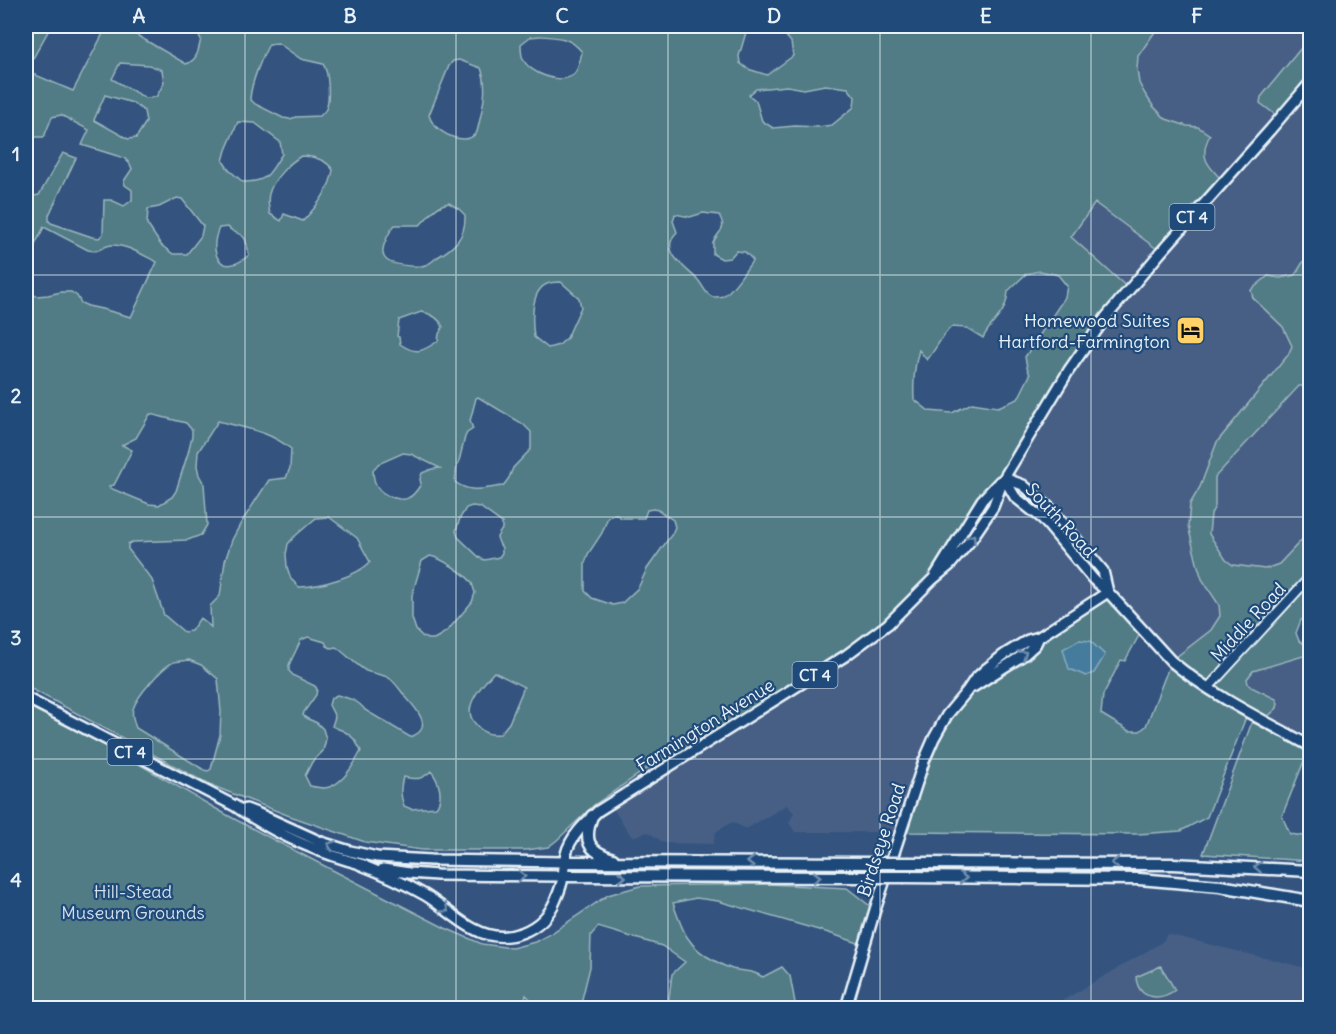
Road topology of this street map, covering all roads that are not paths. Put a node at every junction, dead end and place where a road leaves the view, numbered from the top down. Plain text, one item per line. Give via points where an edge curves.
1 (1311, 83) edge
2 (1004, 478) junction
3 (1311, 577) edge
4 (1108, 592) junction
5 (1208, 688) junction
6 (26, 698) edge
7 (1311, 746) edge
8 (235, 806) junction
9 (592, 816) junction
10 (564, 862) junction
11 (626, 862) junction
12 (359, 864) junction
13 (1311, 871) edge
14 (563, 876) junction
15 (1267, 894) junction
16 (1311, 901) edge
17 (1311, 909) edge
18 (846, 1008) edge

1 - 2 main road, Farmington Avenue / CT 4 via 1106,317
2 - 4 main road, South Road via 1015,496 1043,519
2 - 9 main road, Farmington Avenue / CT 4 via 993,507 958,557 888,624 845,656
3 - 5 street, Middle Road
4 - 5 main road, South Road via 1172,661
4 - 18 main road, Birdseye Road via 986,669 940,727 924,761
5 - 7 main road, South Road
6 - 8 main road, CT 4
10 -> 8 main road, CT 4 via 377,856 321,842
8 - 12 main road, CT 4 via 301,843
9 - 10 main road, Farmington Avenue / CT 4 via 573,839
9 - 11 highway via 590,846 602,855
10 - 11 highway
10 - 14 main road, Farmington Avenue / CT 4
13 -> 11 highway, bridge via 1173,864
12 -> 14 main road via 424,875
12 -> 14 main road, CT 4 via 423,894 474,930 496,937 524,933 542,921 552,909
14 -> 15 highway, bridge via 1116,879 1167,881
15 - 16 highway
15 - 17 highway

